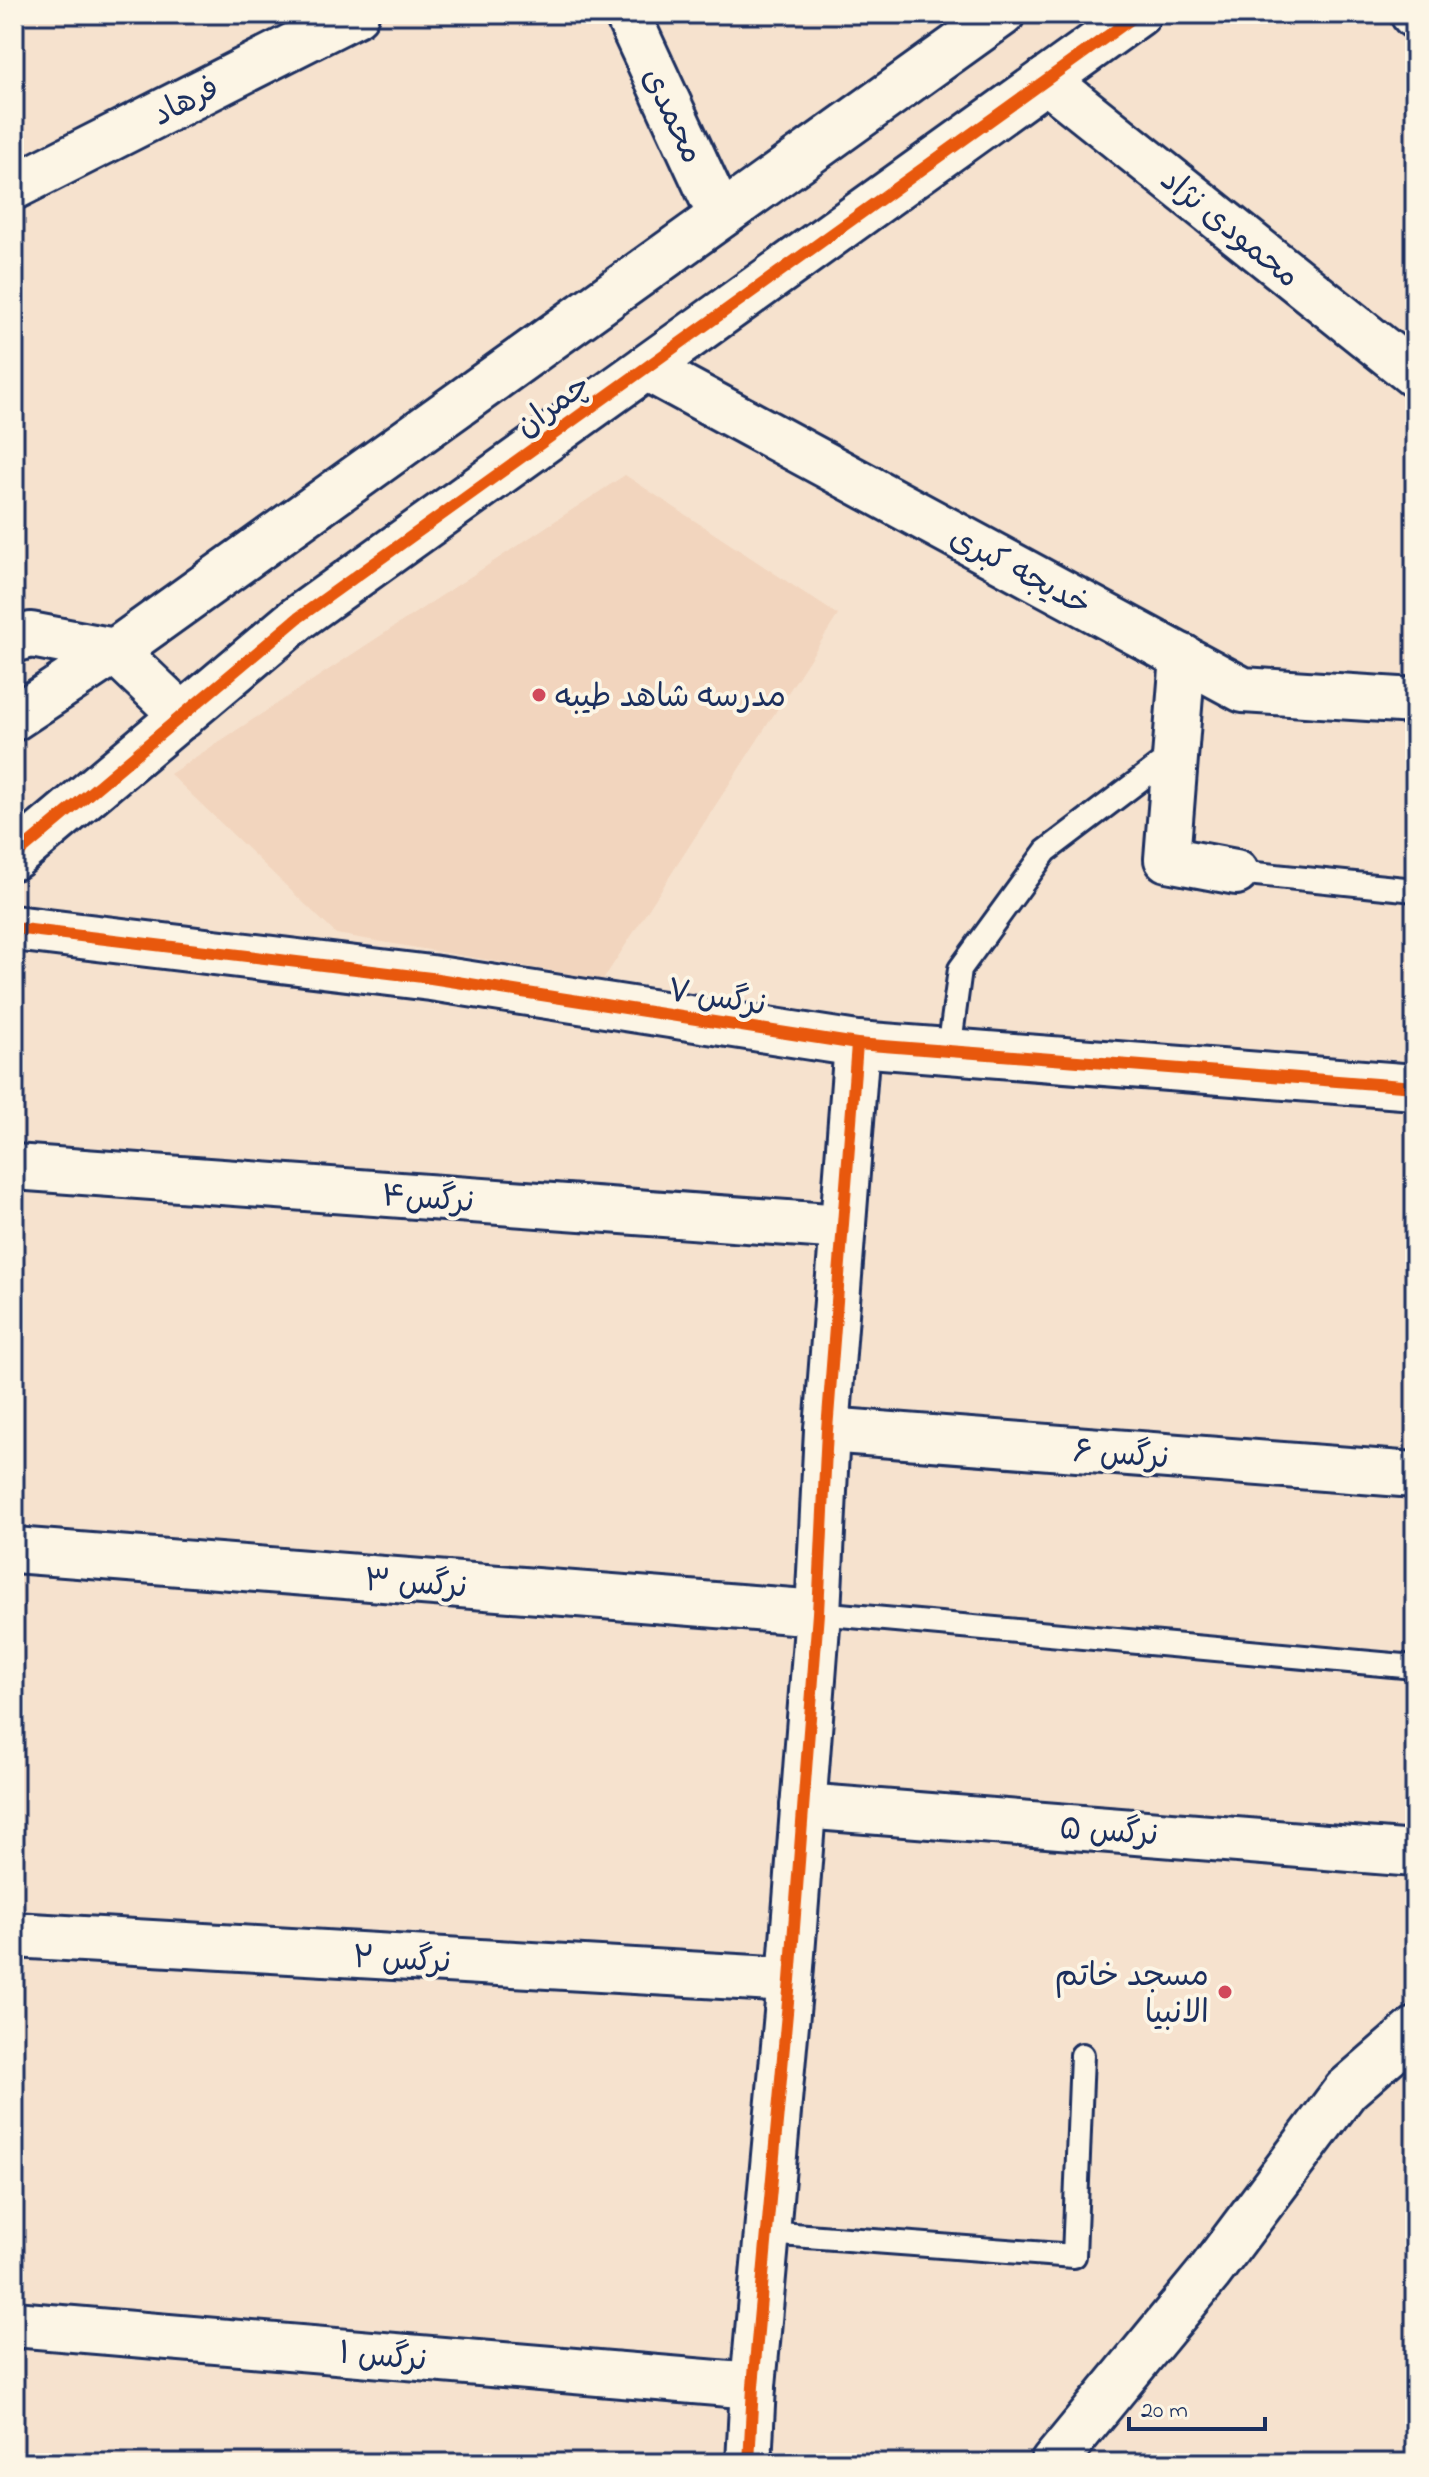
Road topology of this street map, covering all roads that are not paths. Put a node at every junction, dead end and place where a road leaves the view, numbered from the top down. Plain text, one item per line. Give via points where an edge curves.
1 (356, 14) edge
2 (627, 14) edge
3 (1002, 14) edge
4 (1138, 14) edge
5 (294, 26) edge
6 (1046, 80) junction
7 (14, 187) edge
8 (720, 215) junction
9 (646, 368) junction
10 (1415, 375) edge
11 (14, 640) edge
12 (115, 651) junction
13 (1183, 657) junction
14 (1415, 701) edge
15 (183, 716) junction
16 (14, 718) edge
17 (1175, 753) junction
18 (14, 857) edge
19 (1236, 872) joint
20 (1415, 890) edge
21 (14, 928) edge
22 (857, 1044) junction
23 (949, 1051) junction
24 (1415, 1087) edge
25 (14, 1167) edge
26 (843, 1227) junction
27 (827, 1430) junction
28 (1415, 1475) edge
29 (14, 1550) edge
30 (818, 1613) junction
31 (1415, 1667) edge
32 (803, 1806) junction
33 (1415, 1854) edge
34 (14, 1935) edge
35 (790, 1980) junction
36 (1415, 2030) edge
37 (1082, 2055) dead end
38 (767, 2233) junction
39 (14, 2324) edge
40 (753, 2386) junction
41 (749, 2463) edge
42 (1053, 2463) edge

1 - 5 street, فرهاد
2 - 8 street, محمدی
3 - 8 street, چمران
4 - 6 street, چمران
5 - 7 street, فرهاد
6 - 9 street, چمران
6 - 10 street, محمودی نژاد
8 - 12 street, چمران
9 - 13 street, خدیجه کبری
9 - 15 street, چمران via 298,618
11 - 12 street via 31,635
12 - 15 street
12 - 16 street, چمران
13 - 14 street, خدیجه کبری via 1243,690
13 - 17 street
15 - 18 street, چمران
17 - 19 street via 1167,859
17 - 23 lane via 1046,851 960,969
19 - 20 lane
21 - 22 street, نرگس ۷ via 431,978
22 - 23 street, نرگس ۷
22 - 26 street
23 - 24 street, نرگس ۷
25 - 26 street, نرگس۴
26 - 27 street
27 - 28 street, نرگس ۶
27 - 30 street
29 - 30 street, نرگس ۳
30 - 31 lane
30 - 32 street
32 - 33 street, نرگس ۵
32 - 35 street
34 - 35 street, نرگس ۲
35 - 38 street
36 - 42 street via 1346,2090 1209,2273
37 - 38 lane via 1074,2256
38 - 40 street
39 - 40 street, نرگس ۱
40 - 41 street

